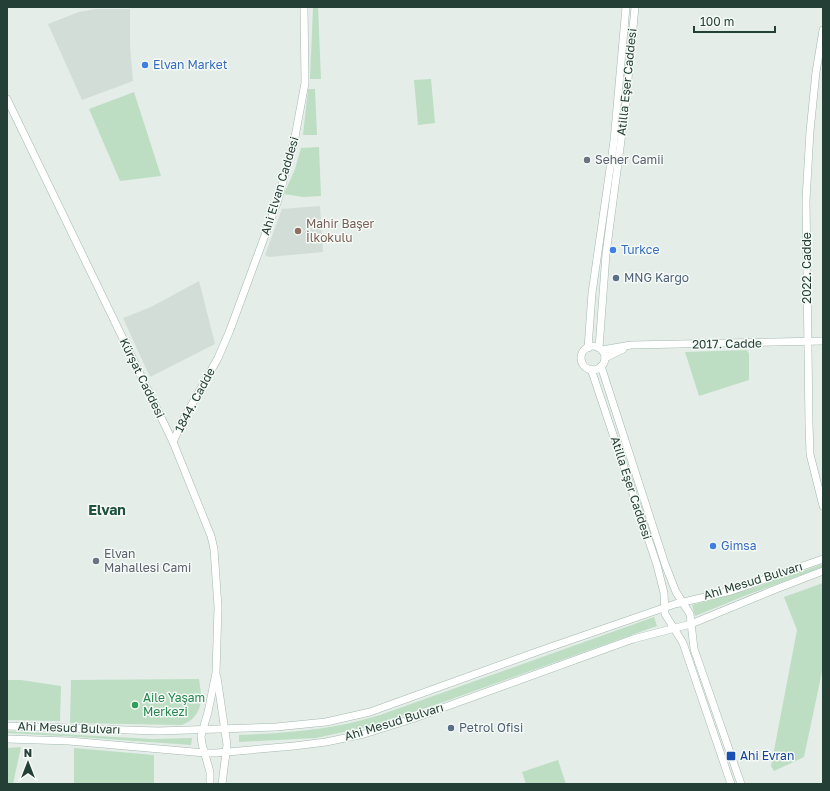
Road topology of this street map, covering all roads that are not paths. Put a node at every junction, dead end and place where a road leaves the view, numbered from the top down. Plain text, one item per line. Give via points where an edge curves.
1 (304, 7) edge
2 (626, 7) edge
3 (635, 7) edge
4 (823, 30) edge
5 (7, 99) edge
6 (823, 341) edge
7 (807, 342) junction
8 (588, 348) junction
9 (602, 352) junction
10 (218, 358) joint
11 (601, 366) junction
12 (591, 369) junction
13 (174, 442) junction
14 (823, 506) edge
15 (823, 559) edge
16 (823, 571) edge
17 (682, 601) junction
18 (664, 608) junction
19 (691, 624) junction
20 (674, 629) junction
21 (216, 673) junction
22 (7, 726) edge
23 (225, 729) junction
24 (202, 730) junction
25 (7, 739) edge
26 (227, 751) junction
27 (205, 753) junction
28 (210, 784) edge
29 (222, 784) edge
30 (731, 784) edge
31 (741, 784) edge

1 - 10 main road, Ahi Elvan Caddesi via 305,83 295,137 278,200
2 - 8 main road, Atilla Eşer Caddesi via 614,141 592,293
3 - 9 main road, Atilla Eşer Caddesi via 625,110 606,254
4 - 7 main road, 2022. Cadde via 810,131 806,200
5 - 13 main road, Kürşat Caddesi
6 - 7 main road, 2017. Cadde
7 - 9 main road, 2017. Cadde via 631,345
7 - 14 main road, 2022. Cadde via 810,454
8 - 9 main road via 592,346
8 - 12 main road via 583,353 582,360 585,366
9 - 11 main road
10 - 13 main road, 1844. Cadde via 182,422
11 - 12 main road
11 - 17 main road, Atilla Eşer Caddesi via 665,564
12 - 18 main road, Atilla Eşer Caddesi via 657,565 664,593
13 - 21 main road, Kürşat Caddesi via 214,548 218,607
15 - 17 main road, Ahi Mesud Bulvarı via 731,591
16 - 19 main road, Ahi Mesud Bulvarı
17 - 18 main road, Ahi Mesud Bulvarı
17 - 19 main road via 688,610
18 - 20 main road
18 - 23 main road, Ahi Mesud Bulvarı via 357,716 316,724
19 - 20 main road, Ahi Mesud Bulvarı
19 - 31 main road via 694,649
20 - 26 main road, Ahi Mesud Bulvarı via 633,639 364,734 301,746
20 - 30 main road via 683,643
21 - 23 main road, Kürşat Caddesi
21 - 24 main road, Kürşat Caddesi
22 - 24 main road, Ahi Mesud Bulvarı
23 - 24 main road, Ahi Mesud Bulvarı
23 - 26 main road, Kürşat Caddesi
24 - 27 main road, Kürşat Caddesi
25 - 27 main road, Ahi Mesud Bulvarı via 69,741
26 - 27 main road, Ahi Mesud Bulvarı
26 - 29 main road, Kürşat Caddesi
27 - 28 main road, Kürşat Caddesi

